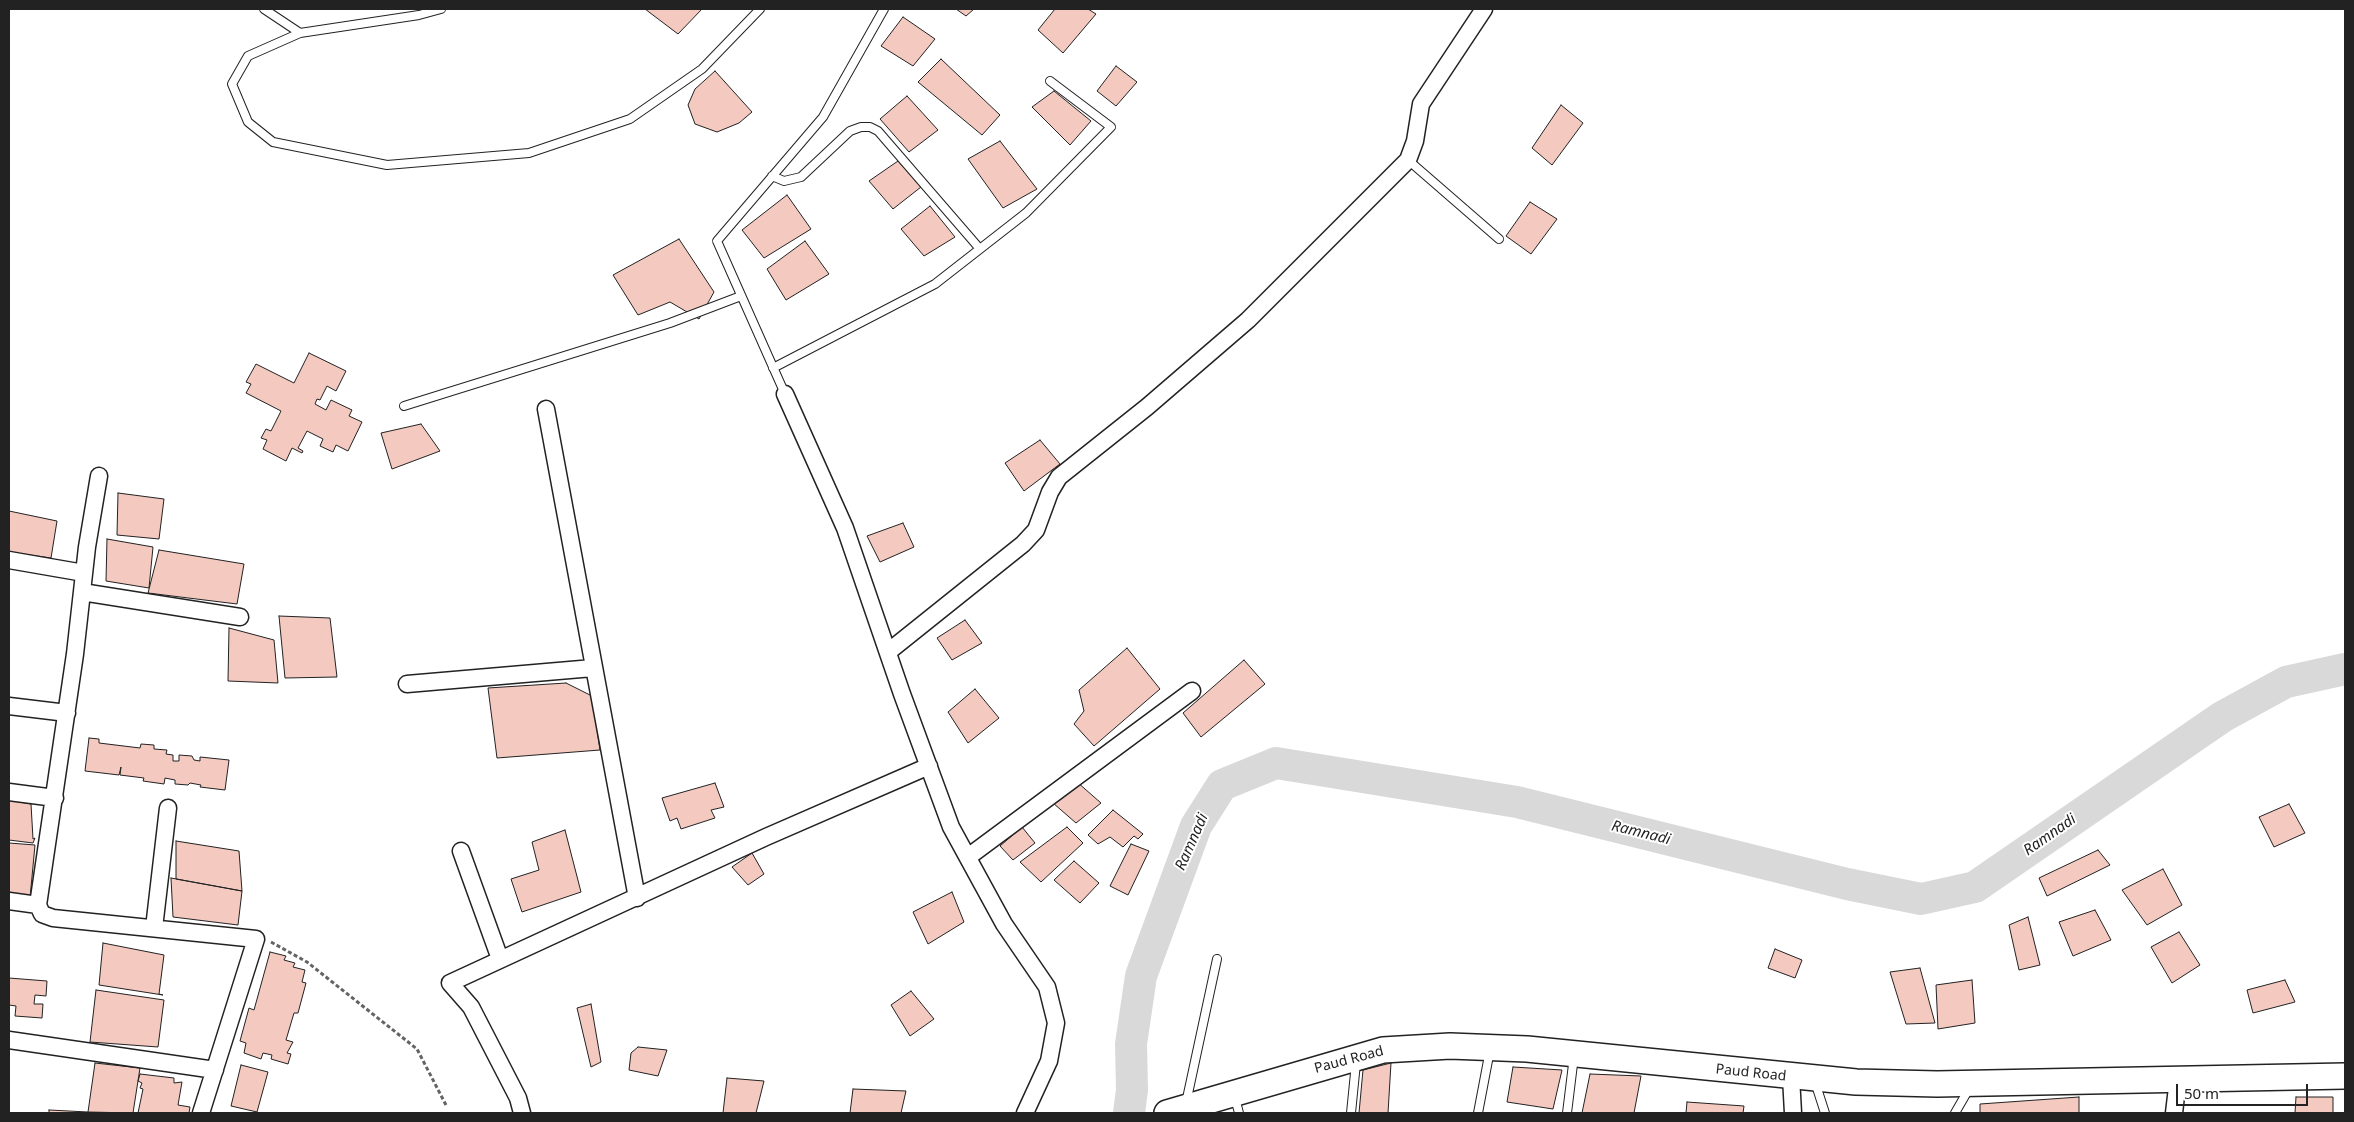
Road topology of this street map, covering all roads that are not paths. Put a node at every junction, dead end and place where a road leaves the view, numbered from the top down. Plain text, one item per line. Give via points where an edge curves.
1 (264, 9) edge
2 (441, 9) edge
3 (760, 9) edge
4 (884, 9) edge
5 (1484, 9) edge
6 (300, 33) junction
7 (1050, 81) dead end
8 (1408, 160) junction
9 (772, 176) junction
10 (1499, 239) dead end
11 (980, 249) junction
12 (741, 296) junction
13 (774, 368) junction
14 (785, 394) joint
15 (404, 406) dead end
16 (546, 409) dead end
17 (99, 476) dead end
18 (9, 560) edge
19 (84, 573) junction
20 (82, 592) junction
21 (240, 617) dead end
22 (888, 652) junction
23 (593, 668) junction
24 (408, 684) dead end
25 (1192, 690) dead end
26 (9, 706) edge
27 (67, 713) junction
28 (929, 766) junction
29 (9, 792) edge
30 (55, 798) junction
31 (168, 808) dead end
32 (461, 851) dead end
33 (968, 857) junction
34 (637, 898) junction
35 (9, 901) edge
36 (38, 905) junction
37 (154, 928) junction
38 (500, 959) junction
39 (1217, 959) dead end
40 (9, 1040) edge
41 (1490, 1048) junction
42 (1574, 1054) junction
43 (1357, 1056) junction
44 (215, 1070) junction
45 (2345, 1076) edge
46 (1802, 1078) junction
47 (2178, 1079) junction
48 (1973, 1083) junction
49 (1236, 1103) edge
50 (1176, 1110) edge
51 (201, 1113) edge
52 (522, 1113) edge
53 (1025, 1113) edge
54 (1351, 1113) edge
55 (1478, 1113) edge
56 (1567, 1113) edge
57 (1793, 1113) edge
58 (1826, 1113) edge
59 (1955, 1113) edge
60 (2174, 1113) edge

1 - 6 lane
2 - 6 lane
3 - 6 lane via 702,69 630,120 529,153 387,165 273,142 248,122 232,84 248,56
4 - 9 lane via 823,116
5 - 8 street via 1421,104 1415,141
7 - 11 lane via 1111,127 1026,213
8 - 10 lane
8 - 22 street via 1248,320 1059,477 1036,530 1023,544
9 - 11 lane via 784,181 801,178 850,131 870,127 878,131
9 - 12 lane via 717,241
11 - 13 lane via 934,284
12 - 13 lane
12 - 15 lane via 670,323
13 - 14 lane
14 - 22 street via 846,528
16 - 23 street
17 - 19 street
18 - 19 street
19 - 20 street
20 - 21 street
20 - 27 street
22 - 28 street
23 - 24 street
23 - 34 street
25 - 33 street
26 - 27 street
27 - 30 street
28 - 33 street via 951,827
28 - 34 street
29 - 30 street
30 - 36 street
31 - 37 street
32 - 38 street
33 - 53 street via 1004,924 1047,987 1056,1023 1049,1061
34 - 38 street
35 - 36 street
36 - 37 street via 42,914 53,918
37 - 44 street via 256,938
38 - 52 street via 450,983 471,1007 518,1098
39 - 50 lane
40 - 44 street
41 - 42 main road, Paud Road
41 - 43 main road, Paud Road via 1392,1049
41 - 55 lane
42 - 46 main road, Paud Road
42 - 56 lane
43 - 49 main road, Paud Road
43 - 54 lane
44 - 51 street
45 - 47 main road, Paud Road
46 - 48 main road, Paud Road
46 - 57 street
46 - 58 lane
47 - 48 main road, Paud Road
47 - 60 street
48 - 59 lane
49 - 50 main road, Paud Road

